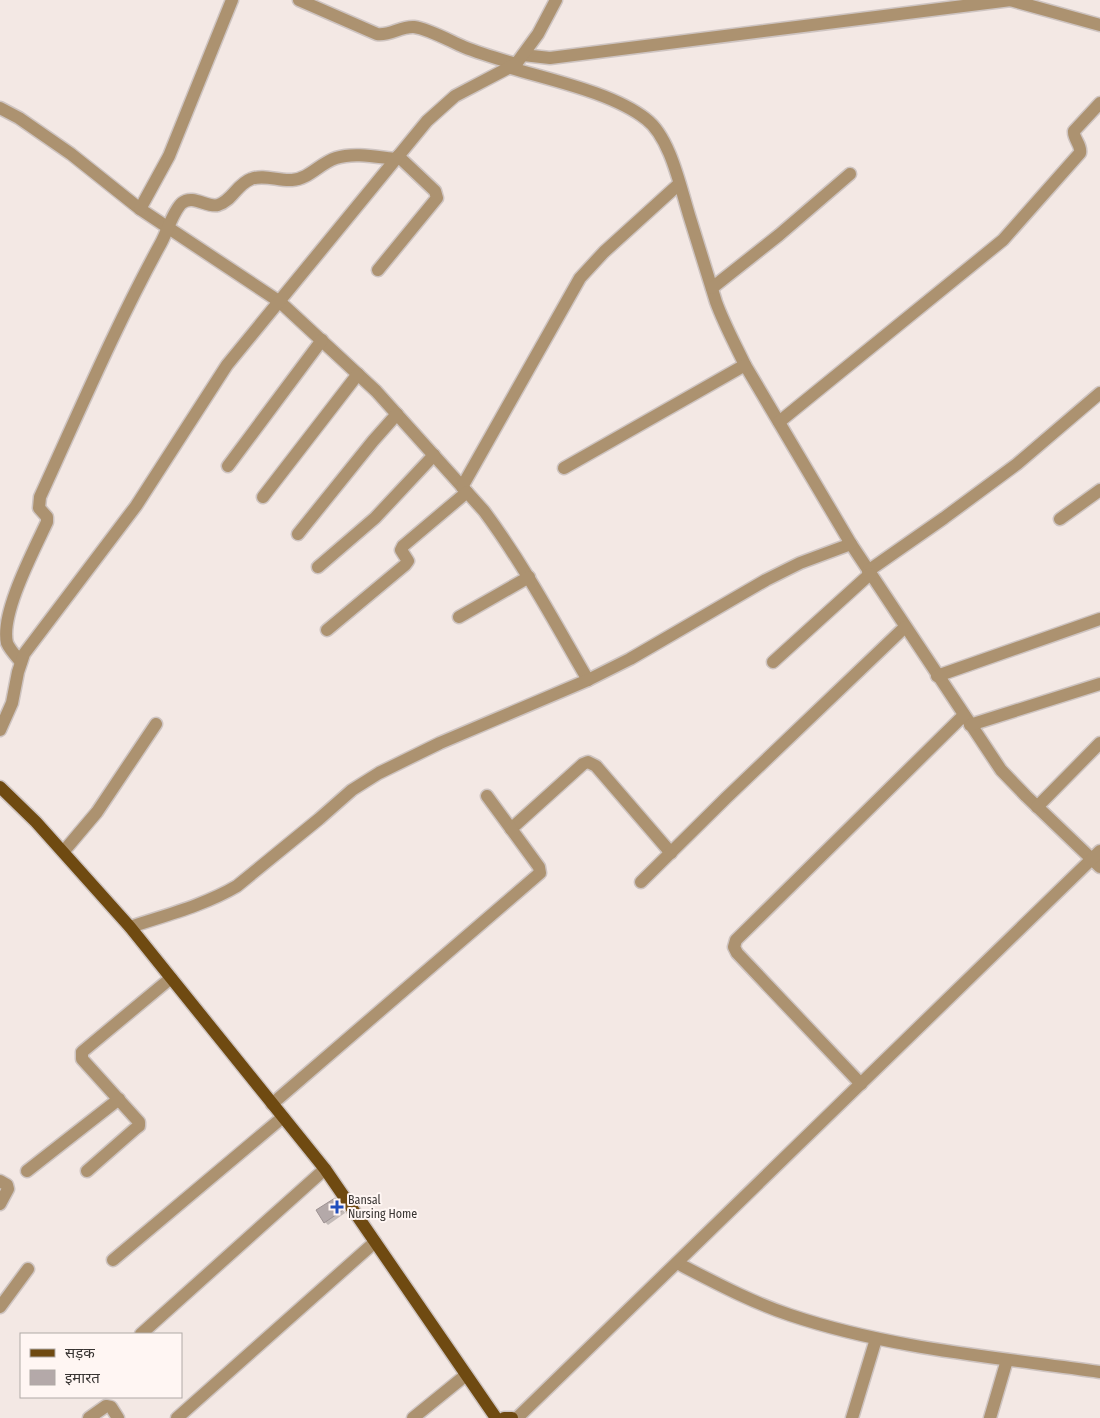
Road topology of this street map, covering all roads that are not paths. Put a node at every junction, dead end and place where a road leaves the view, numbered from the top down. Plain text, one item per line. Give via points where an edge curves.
1 (232, 0) edge
2 (299, 0) edge
3 (556, 0) edge
4 (1010, 0) edge
5 (1100, 25) edge
6 (517, 63) junction
7 (1100, 103) edge
8 (1, 109) edge
9 (397, 157) junction
10 (850, 174) dead end
11 (679, 184) junction
12 (140, 209) junction
13 (168, 229) junction
14 (378, 270) dead end
15 (712, 288) junction
16 (280, 302) junction
17 (322, 340) junction
18 (746, 365) junction
19 (358, 374) junction
20 (1100, 392) edge
21 (397, 414) junction
22 (779, 422) junction
23 (434, 455) junction
24 (228, 466) dead end
25 (564, 468) dead end
26 (464, 489) junction
27 (1100, 490) edge
28 (263, 497) dead end
29 (1060, 519) dead end
30 (298, 534) dead end
31 (850, 544) junction
32 (318, 567) dead end
33 (869, 572) junction
34 (529, 577) junction
35 (459, 617) dead end
36 (1100, 619) edge
37 (905, 627) junction
38 (327, 630) dead end
39 (21, 662) junction
40 (773, 662) dead end
41 (937, 676) junction
42 (588, 680) junction
43 (1100, 684) edge
44 (967, 720) junction
45 (156, 724) dead end
46 (0, 730) edge
47 (1100, 743) edge
48 (0, 787) edge
49 (486, 796) dead end
50 (1037, 807) junction
51 (512, 829) junction
52 (64, 851) junction
53 (671, 852) junction
54 (1097, 859) edge
55 (641, 882) dead end
56 (130, 927) junction
57 (171, 978) junction
58 (861, 1084) junction
59 (120, 1099) junction
60 (272, 1104) junction
61 (283, 1118) junction
62 (325, 1169) junction
63 (27, 1171) dead end
64 (86, 1171) dead end
65 (0, 1181) edge
66 (0, 1204) edge
67 (375, 1242) junction
68 (113, 1260) dead end
69 (677, 1263) junction
70 (28, 1268) dead end
71 (0, 1307) edge
72 (142, 1333) edge
73 (876, 1339) junction
74 (1007, 1360) junction
75 (1100, 1372) edge
76 (466, 1375) junction
77 (103, 1398) edge
78 (115, 1413) edge
79 (89, 1418) edge
80 (176, 1418) edge
81 (413, 1418) edge
82 (496, 1418) edge
83 (504, 1418) edge
84 (512, 1418) edge
85 (517, 1418) edge
86 (852, 1418) edge
87 (990, 1418) edge

1 - 12 street via 169,156
2 - 6 street via 377,34 414,27 477,52
3 - 6 street via 538,34
4 - 5 street
4 - 6 street
6 - 9 street via 455,96 427,121
6 - 11 street via 612,100 647,120 664,143
7 - 22 street via 1074,131 1080,154 1011,232
8 - 12 street via 71,154
9 - 13 street via 343,156 300,178 251,179 216,206 186,200 176,209
9 - 14 street via 435,191 436,198
9 - 16 street
10 - 15 street
11 - 15 street
11 - 26 street via 580,278
12 - 13 street
13 - 16 street
13 - 39 street via 136,288 40,497 39,508 48,517 47,522 11,598 5,622 7,643
15 - 18 street
16 - 17 street
16 - 39 street via 228,365 136,506
17 - 19 street
17 - 24 street
18 - 22 street
18 - 25 street
19 - 21 street
19 - 28 street
20 - 33 street via 1017,464
21 - 23 street
21 - 30 street
22 - 31 street
23 - 26 street
23 - 32 street via 375,518
26 - 34 street via 498,530
26 - 38 street via 403,546 401,550 408,561 405,565
27 - 29 street
31 - 33 street
31 - 42 street via 766,580
33 - 37 street
33 - 40 street
34 - 35 street
34 - 42 street
36 - 41 street
37 - 41 street
37 - 53 street
39 - 46 street via 12,703
41 - 44 street
42 - 56 street via 378,773 352,790 237,886 206,902
43 - 44 street
44 - 50 street via 1001,770
44 - 58 street via 736,940 734,947 737,953
45 - 52 street via 97,812
47 - 50 street
48 - 52 main road
49 - 51 street
50 - 54 street
51 - 53 street via 588,762 596,766
51 - 60 street via 540,873
52 - 56 main road
53 - 55 street
54 - 58 street
56 - 57 main road
57 - 59 street via 82,1052 82,1059
57 - 60 main road
58 - 69 street
59 - 63 street
59 - 64 street via 138,1118 139,1126
60 - 61 main road
61 - 62 main road
61 - 68 street
62 - 67 main road
62 - 72 street
65 - 66 street via 8,1189
67 - 76 main road
67 - 80 street
69 - 73 street via 765,1306
69 - 85 street
70 - 71 street
73 - 74 street
73 - 86 street
74 - 75 street
74 - 87 street
76 - 81 street
76 - 82 main road
77 - 78 street
78 - 79 street via 106,1406
83 - 84 main road

